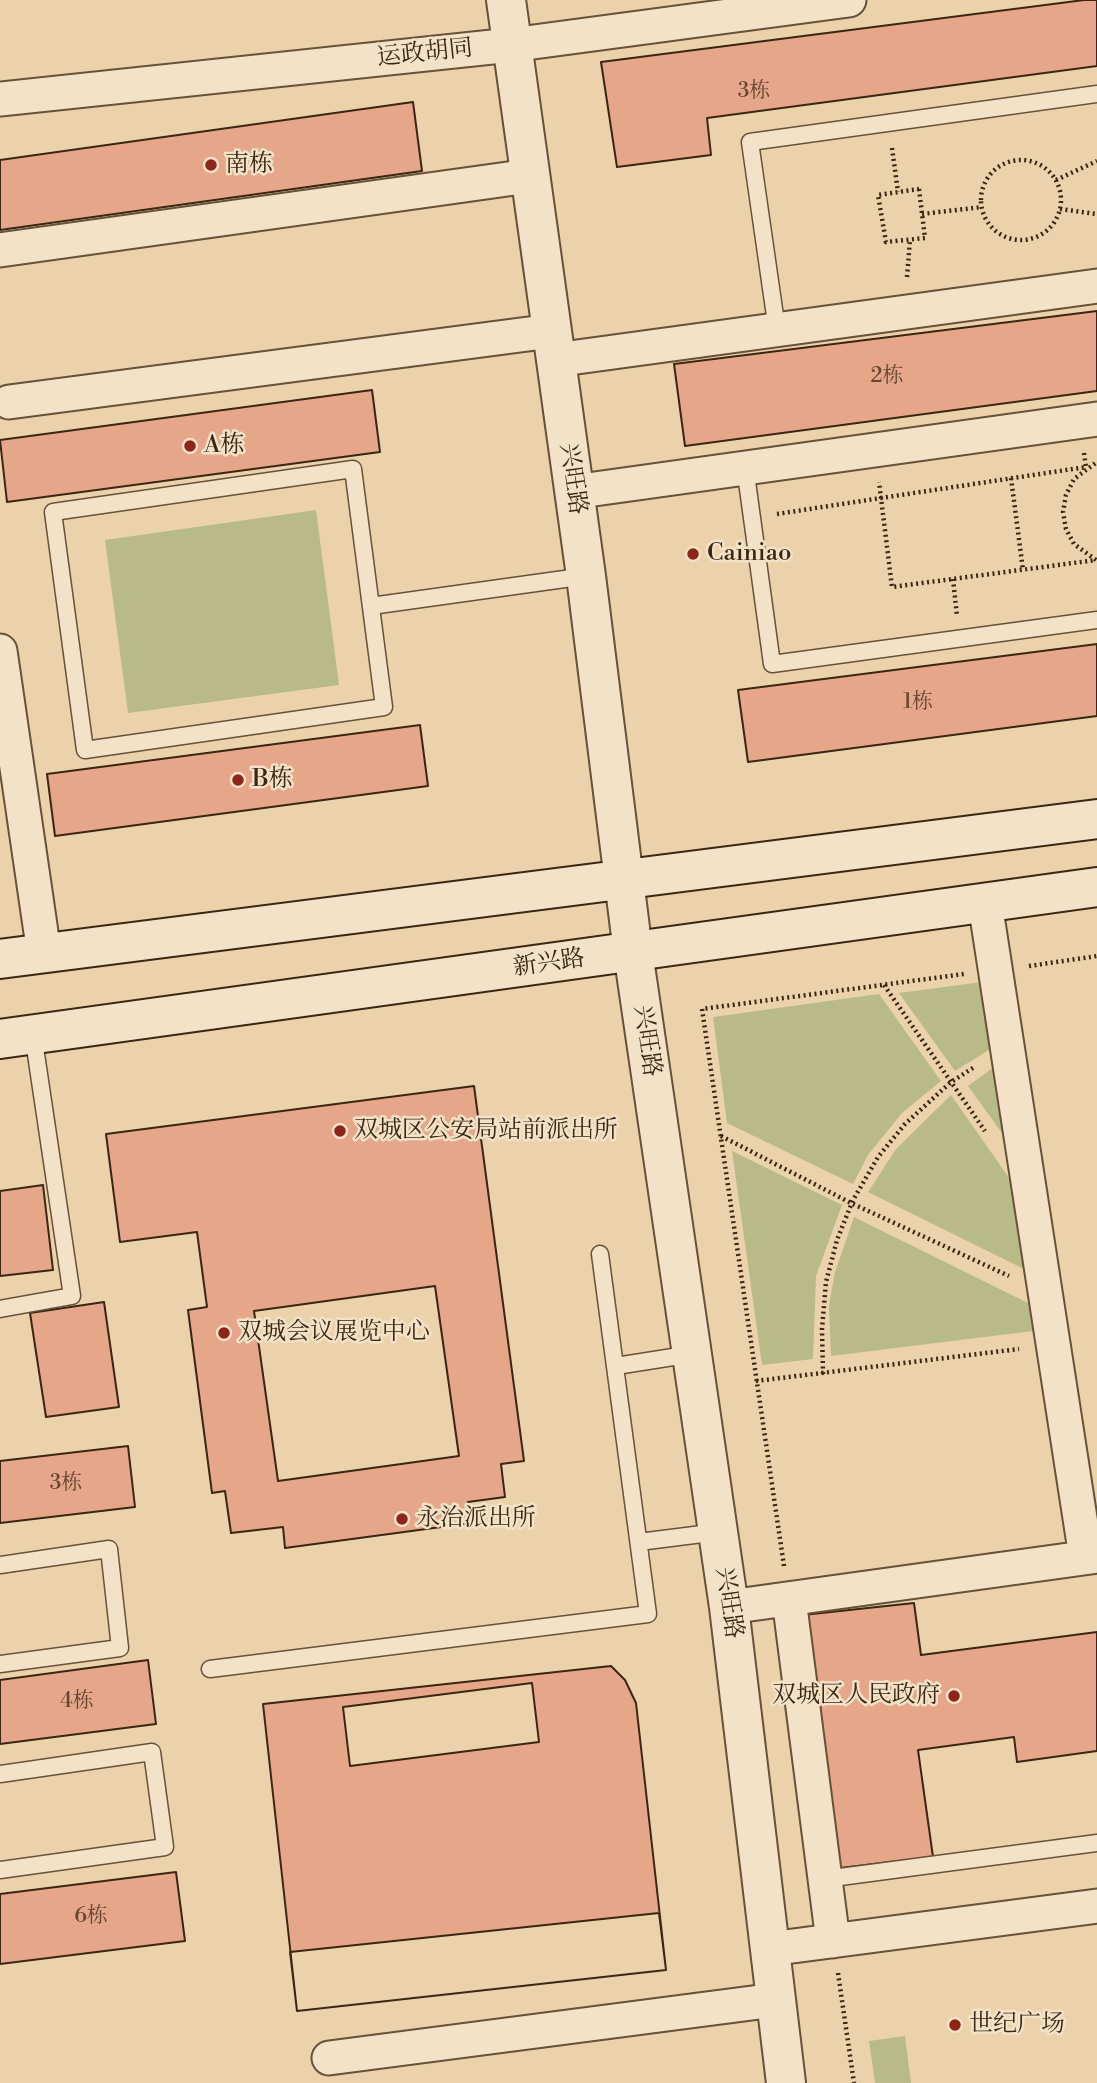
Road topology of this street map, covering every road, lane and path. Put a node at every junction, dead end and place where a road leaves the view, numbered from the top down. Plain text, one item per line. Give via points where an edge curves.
1 (506, 0) edge
2 (849, 0) edge
3 (683, 11) edge
4 (511, 45) junction
5 (1097, 94) edge
6 (0, 99) edge
7 (888, 123) junction
8 (1097, 161) edge
9 (529, 176) junction
10 (1056, 180) junction
11 (898, 192) junction
12 (982, 207) junction
13 (1059, 209) junction
14 (922, 214) junction
15 (1097, 214) edge
16 (0, 250) edge
17 (1097, 286) edge
18 (777, 330) junction
19 (553, 346) junction
20 (9, 402) dead end
21 (1097, 419) edge
22 (1097, 462) edge
23 (745, 467) junction
24 (1086, 467) junction
25 (1011, 478) junction
26 (573, 492) junction
27 (881, 498) junction
28 (752, 518) junction
29 (1096, 560) edge
30 (1023, 570) junction
31 (586, 576) junction
32 (953, 579) junction
33 (371, 606) junction
34 (1097, 621) edge
35 (960, 639) junction
36 (0, 651) edge
37 (8, 760) edge
38 (1097, 819) edge
39 (624, 881) junction
40 (1097, 887) edge
41 (985, 903) junction
42 (633, 952) junction
43 (44, 953) junction
44 (1097, 956) edge
45 (0, 959) edge
46 (995, 970) junction
47 (884, 985) junction
48 (16, 1036) edge
49 (1007, 1047) junction
50 (951, 1082) junction
51 (720, 1136) junction
52 (990, 1138) dead end
53 (851, 1203) junction
54 (600, 1254) dead end
55 (1045, 1292) junction
56 (0, 1308) edge
57 (1053, 1344) junction
58 (692, 1354) junction
59 (615, 1366) junction
60 (823, 1374) junction
61 (756, 1381) junction
62 (718, 1532) junction
63 (639, 1542) junction
64 (1091, 1557) edge
65 (0, 1565) edge
66 (789, 1600) junction
67 (729, 1608) junction
68 (0, 1664) edge
69 (210, 1669) dead end
70 (0, 1774) edge
71 (1097, 1843) edge
72 (0, 1870) edge
73 (825, 1879) junction
74 (1097, 1906) edge
75 (833, 1941) junction
76 (770, 1949) junction
77 (775, 2000) junction
78 (329, 2057) dead end
79 (786, 2083) edge
80 (854, 2083) edge

1 - 4 main road, 兴旺路
2 - 3 street, 运政胡同
3 - 4 street, 运政胡同
4 - 6 street, 运政胡同
4 - 9 main road, 兴旺路
5 - 7 lane
7 - 11 path
7 - 18 lane via 750,142
8 - 10 path
9 - 16 street
9 - 19 main road, 兴旺路
10 - 12 path via 1037,163 1011,161 989,175
10 - 13 path
11 - 14 path via 919,189
11 - 14 path via 878,195 887,242 925,239
12 - 13 path via 990,225 1013,239 1039,236
12 - 14 path
13 - 15 path
17 - 18 street
18 - 19 street
19 - 20 street
19 - 26 main road, 兴旺路
21 - 23 street
22 - 24 path
23 - 26 street
23 - 28 lane
24 - 25 path
24 - 29 path via 1074,478 1063,512 1074,544
25 - 27 path
25 - 30 path
26 - 31 main road, 兴旺路
27 - 28 path
27 - 32 path via 892,587
28 - 35 lane via 772,664
29 - 30 path
30 - 32 path
31 - 33 lane
31 - 39 main road, 兴旺路
32 - 35 path
33 - 33 lane via 384,707 85,750 52,512 353,469
34 - 35 lane
36 - 37 street
37 - 43 street
38 - 39 main road
39 - 42 main road, 兴旺路
39 - 43 main road
40 - 41 main road, 新兴路
41 - 42 main road, 新兴路
41 - 46 street
42 - 48 main road, 新兴路
42 - 58 main road, 兴旺路
43 - 45 main road
44 - 46 path
46 - 47 path
46 - 49 street
47 - 50 path
47 - 51 path via 702,1009
48 - 56 lane via 72,1296
49 - 50 path
49 - 55 street
50 - 52 path
50 - 53 path via 905,1124 878,1157
51 - 53 path
51 - 61 path
53 - 55 path
53 - 60 path via 826,1282
54 - 59 lane
55 - 57 street
57 - 60 path
57 - 64 street
58 - 59 lane
58 - 62 main road, 兴旺路
59 - 63 lane
60 - 61 path
61 - 66 path
62 - 63 lane
62 - 67 main road, 兴旺路
63 - 69 lane via 648,1614
64 - 66 street
65 - 68 lane via 109,1549 120,1648
66 - 67 street
66 - 73 street
67 - 76 main road, 兴旺路
70 - 72 lane via 152,1752 165,1847
71 - 73 lane
73 - 75 street
74 - 75 street
75 - 76 street
75 - 80 path
76 - 77 main road, 兴旺路
77 - 78 street
77 - 79 main road, 兴旺路

